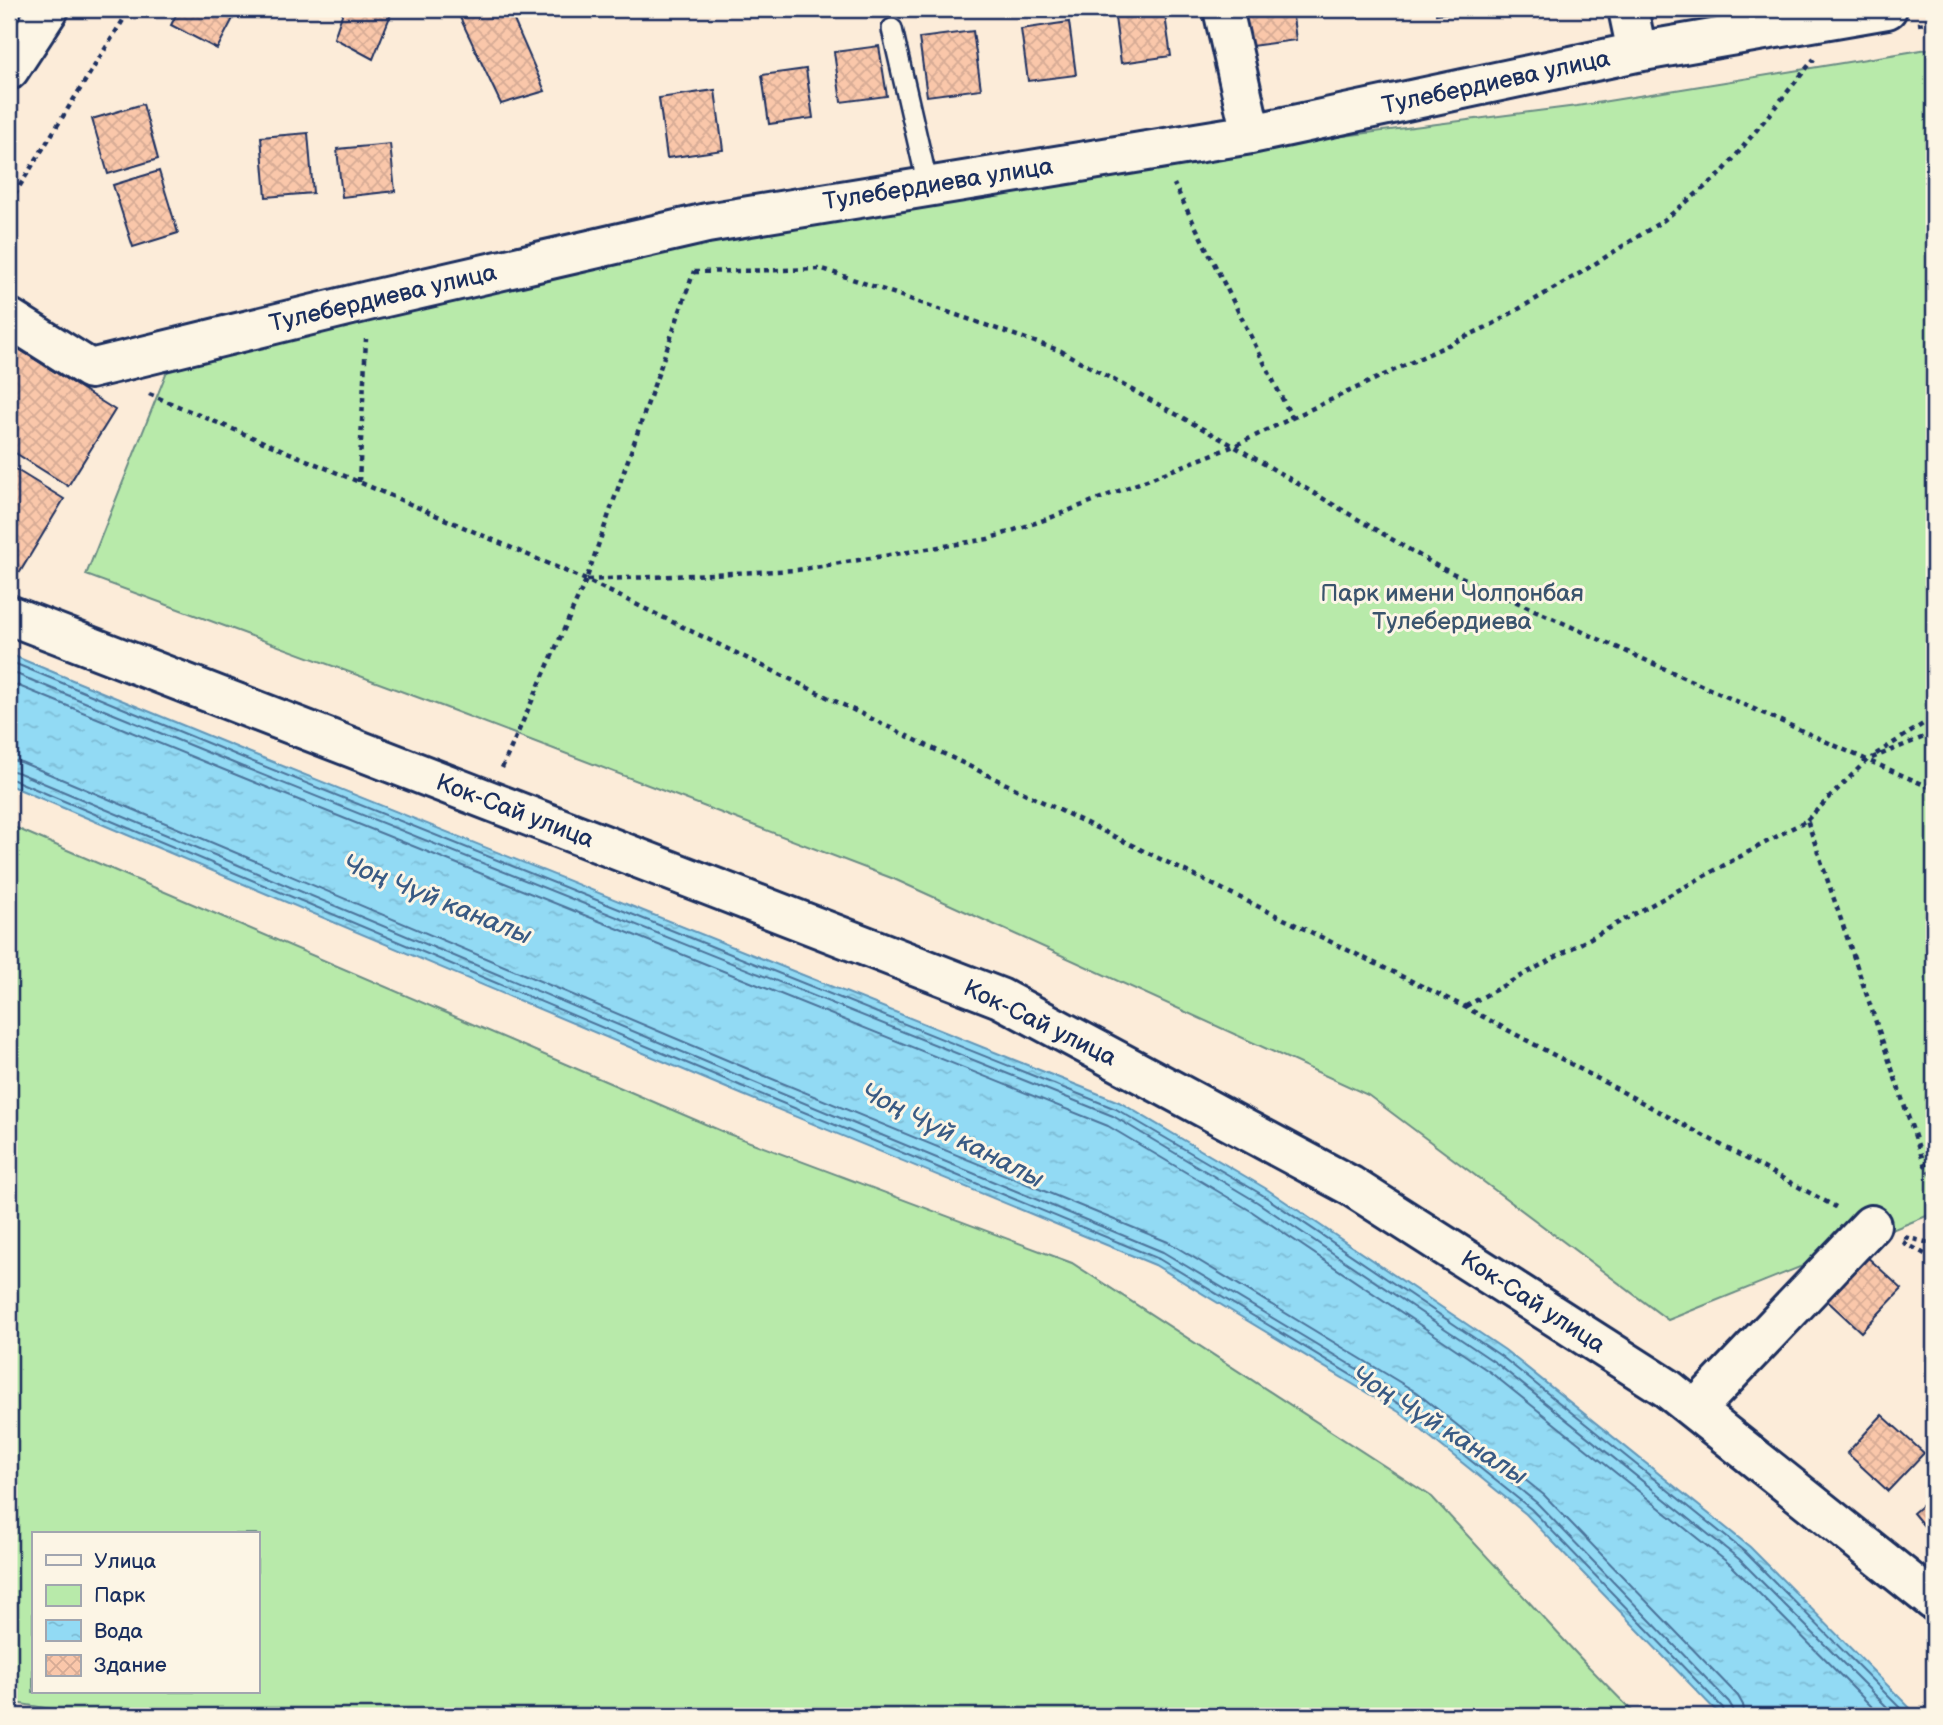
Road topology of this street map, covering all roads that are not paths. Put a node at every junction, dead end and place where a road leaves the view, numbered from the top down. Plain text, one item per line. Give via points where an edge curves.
1 (48, 9) edge
2 (1223, 9) edge
3 (1628, 9) edge
4 (1868, 12) edge
5 (892, 29) dead end
6 (1637, 52) junction
7 (9, 70) edge
8 (1251, 134) junction
9 (928, 186) junction
10 (9, 318) edge
11 (9, 615) edge
12 (1889, 1234) road end
13 (1695, 1410) junction
14 (1934, 1601) edge

1 - 7 street
2 - 8 street
3 - 6 street
4 - 6 street, Тулебердиева улица
5 - 9 lane
6 - 8 street, Тулебердиева улица
8 - 9 street, Тулебердиева улица
9 - 10 street, Тулебердиева улица via 707,223 90,369
11 - 13 street, Кок-Сай улица via 1000,998 1351,1186
12 - 13 street
13 - 14 street, Кок-Сай улица

